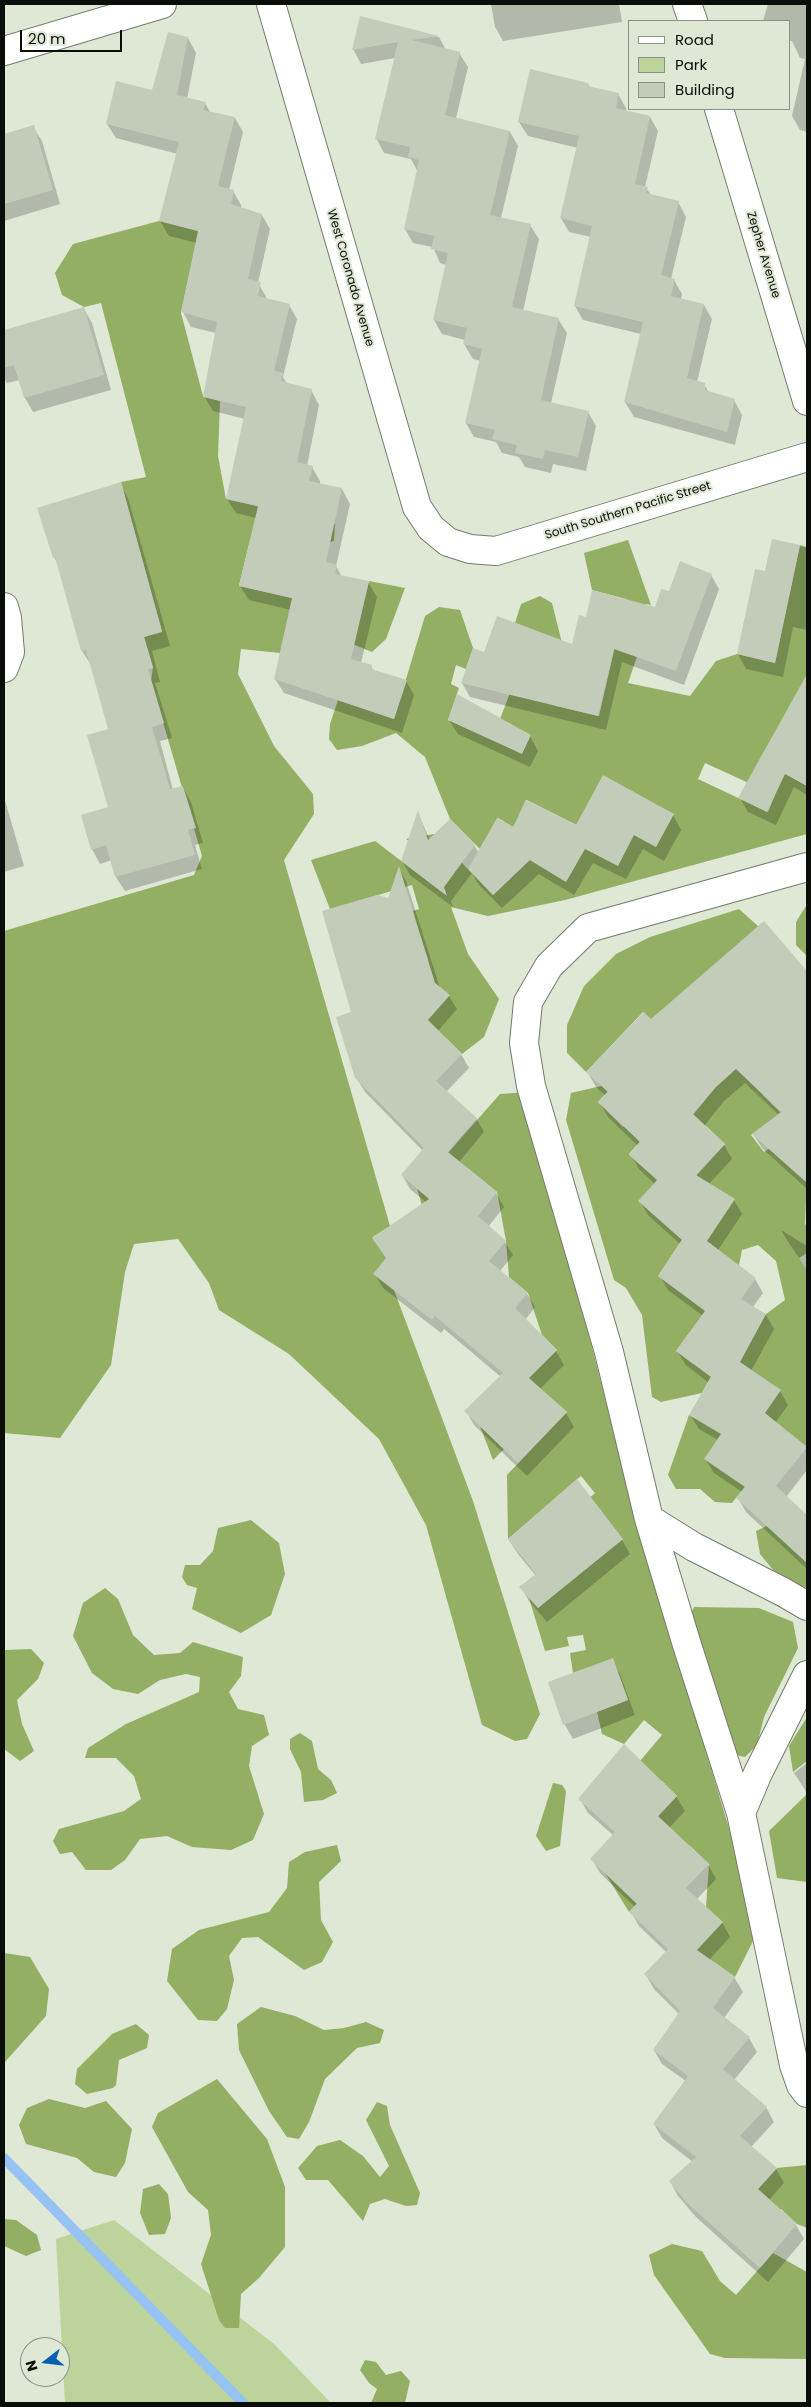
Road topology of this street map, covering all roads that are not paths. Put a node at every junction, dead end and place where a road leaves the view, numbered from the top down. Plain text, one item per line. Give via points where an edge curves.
1 (162, 4) edge
2 (271, 4) edge
3 (688, 4) edge
4 (693, 20) edge
5 (4, 51) edge
6 (719, 110) edge
7 (807, 401) edge
8 (807, 457) edge
9 (448, 542) joint
10 (4, 607) edge
11 (4, 668) edge
12 (807, 867) edge
13 (649, 1519) junction
14 (807, 1606) edge
15 (807, 1675) edge
16 (741, 1813) junction
17 (807, 2093) edge

1 - 5 street
2 - 9 street, West Coronado Avenue via 417,508 431,528
3 - 4 street
6 - 7 street, Zepher Avenue
8 - 9 street, South Southern Pacific Street via 496,550 470,549
10 - 11 street via 10,652
12 - 13 street via 588,928 549,966 528,1002 524,1043 530,1086 609,1352
13 - 14 street via 694,1547
13 - 16 street
15 - 16 street
16 - 17 street via 792,2057

